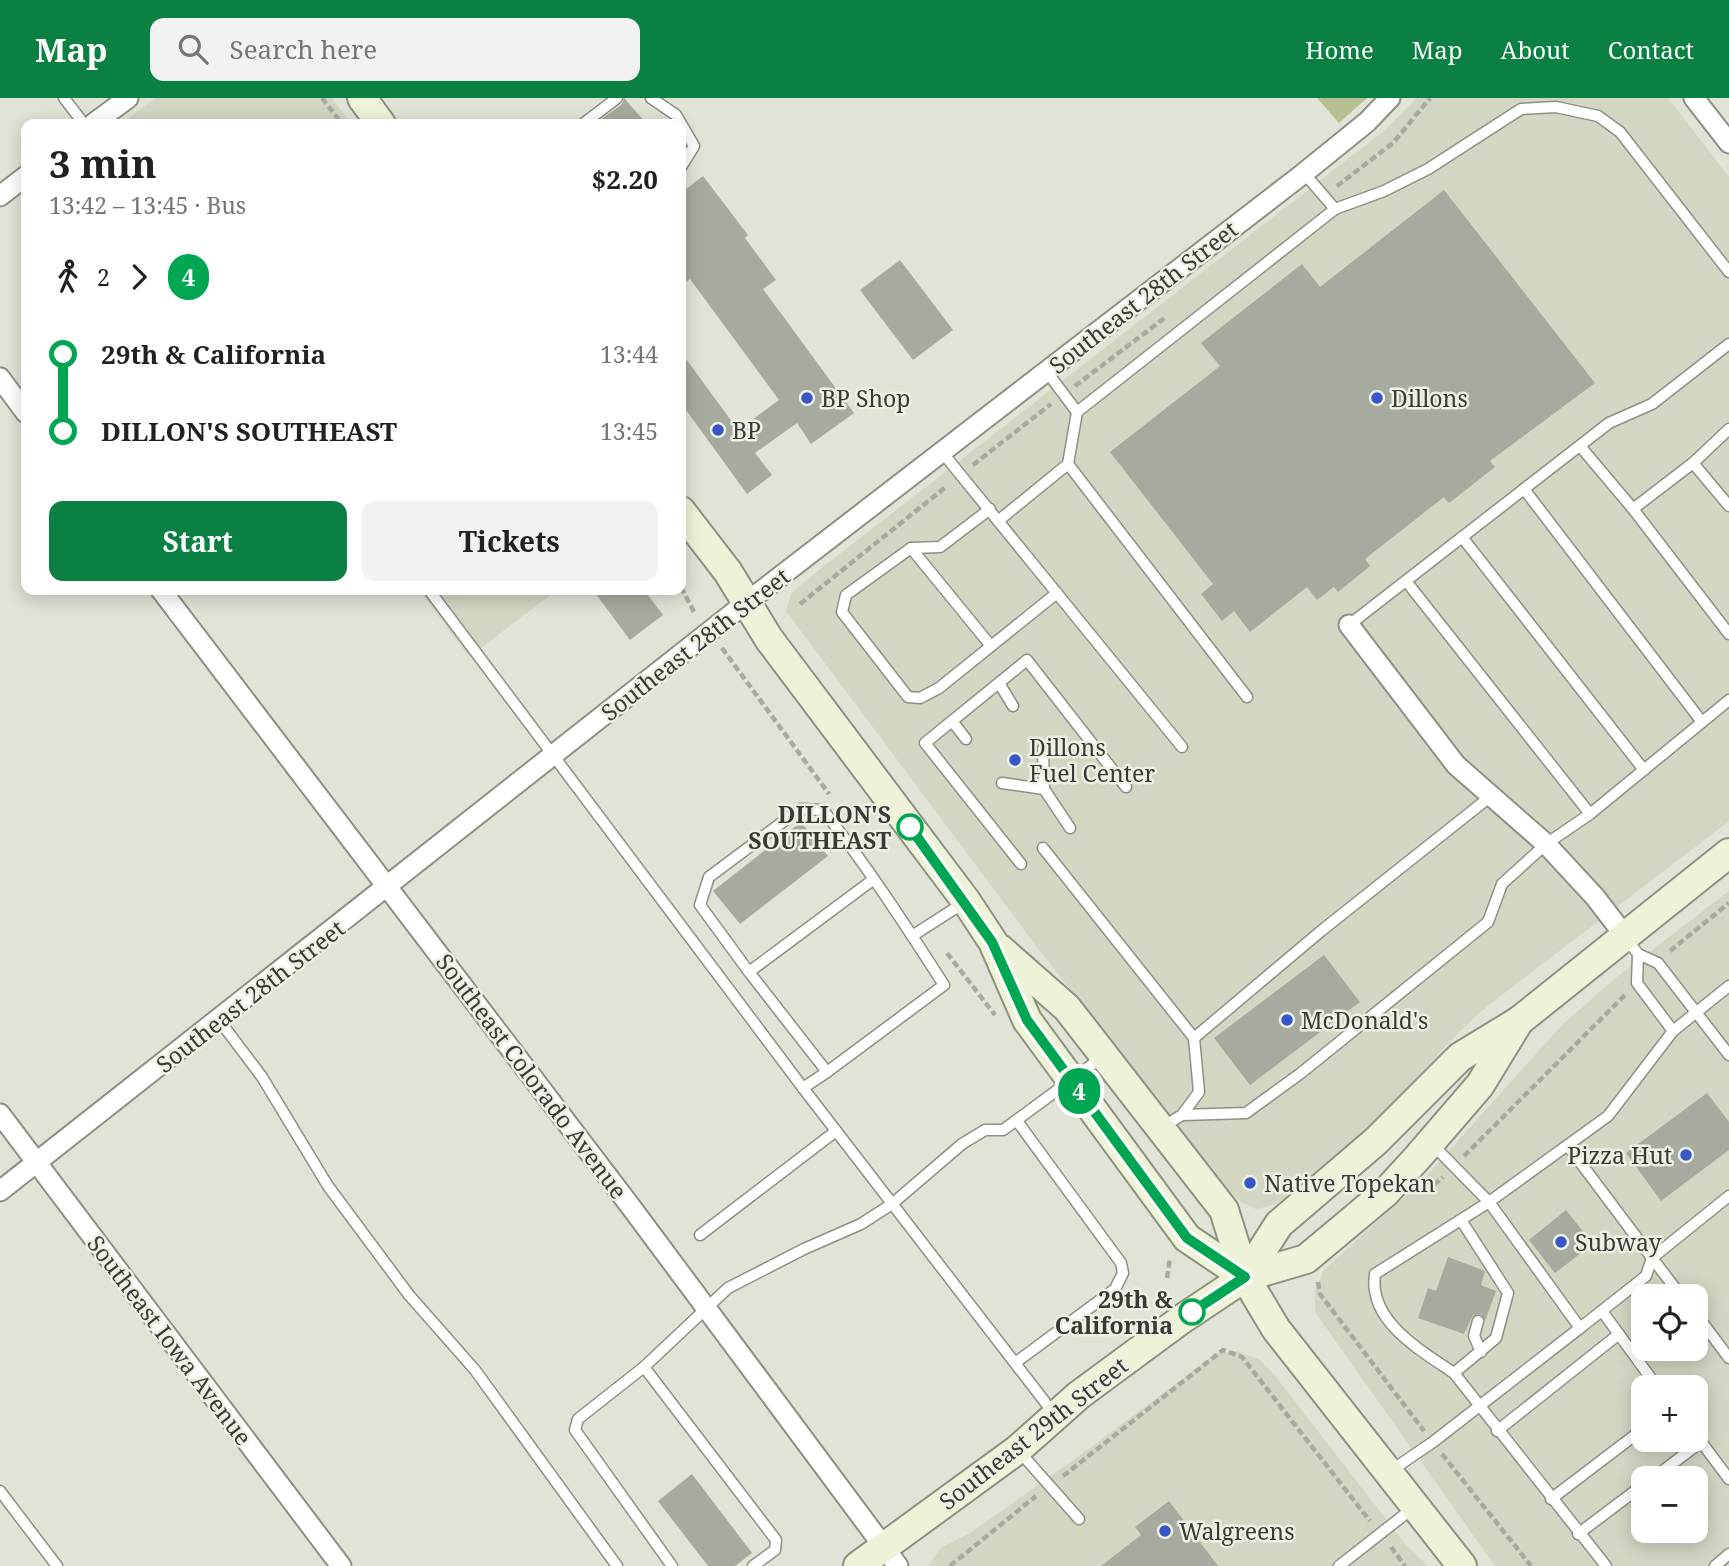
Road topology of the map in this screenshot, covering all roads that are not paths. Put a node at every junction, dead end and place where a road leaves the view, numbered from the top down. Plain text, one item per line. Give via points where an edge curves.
1 (64, 98) edge
2 (128, 98) edge
3 (362, 98) edge
4 (617, 98) edge
5 (651, 98) edge
6 (1390, 98) edge
7 (1694, 98) edge
8 (80, 119) edge
9 (100, 119) edge
10 (377, 119) edge
11 (590, 119) edge
12 (678, 119) edge
13 (686, 132) edge
14 (1729, 143) edge
15 (686, 159) edge
16 (1304, 173) junction
17 (21, 180) edge
18 (0, 196) edge
19 (1335, 209) junction
20 (1729, 272) edge
21 (1729, 344) edge
22 (1047, 372) junction
23 (0, 378) edge
24 (21, 406) edge
25 (1077, 412) junction
26 (1729, 429) edge
27 (1580, 446) junction
28 (942, 452) junction
29 (1693, 463) junction
30 (1068, 464) junction
31 (1524, 489) junction
32 (1729, 506) edge
33 (990, 509) junction
34 (1633, 509) junction
35 (686, 518) edge
36 (998, 521) junction
37 (1462, 537) junction
38 (911, 548) junction
39 (1406, 581) junction
40 (1056, 593) junction
41 (165, 595) edge
42 (433, 595) edge
43 (747, 602) junction
44 (1349, 625) joint
45 (1729, 634) edge
46 (991, 646) junction
47 (999, 684) junction
48 (1247, 697) dead end
49 (1729, 700) edge
50 (1013, 706) dead end
51 (952, 721) junction
52 (1702, 722) junction
53 (966, 739) dead end
54 (1182, 747) dead end
55 (1043, 749) dead end
56 (553, 757) junction
57 (1644, 770) junction
58 (1002, 783) dead end
59 (1126, 787) dead end
60 (1044, 789) junction
61 (1491, 796) junction
62 (1590, 814) junction
63 (1070, 828) dead end
64 (1546, 844) junction
65 (1043, 848) dead end
66 (1729, 853) edge
67 (1021, 864) dead end
68 (874, 879) junction
69 (389, 887) junction
70 (966, 901) junction
71 (912, 936) junction
72 (992, 942) junction
73 (1631, 945) junction
74 (749, 972) junction
75 (1729, 986) edge
76 (1696, 1013) junction
77 (219, 1020) junction
78 (1519, 1021) junction
79 (1673, 1031) junction
80 (1194, 1038) junction
81 (1104, 1055) junction
82 (1729, 1055) edge
83 (827, 1072) junction
84 (1071, 1080) junction
85 (803, 1088) junction
86 (0, 1114) edge
87 (1017, 1121) junction
88 (1171, 1122) junction
89 (836, 1131) junction
90 (1430, 1143) junction
91 (1568, 1146) junction
92 (36, 1163) junction
93 (0, 1191) edge
94 (1729, 1196) edge
95 (1489, 1202) junction
96 (892, 1204) junction
97 (1461, 1220) junction
98 (700, 1235) dead end
99 (1652, 1258) junction
100 (1495, 1275) junction
101 (1245, 1277) junction
102 (1672, 1284) edge
103 (1489, 1288) dead end
104 (707, 1309) junction
105 (1602, 1311) junction
106 (1478, 1321) dead end
107 (1580, 1328) junction
108 (1708, 1330) edge
109 (1619, 1334) junction
110 (1481, 1352) junction
111 (1729, 1358) edge
112 (1015, 1363) junction
113 (644, 1367) junction
114 (1454, 1373) junction
115 (1649, 1375) edge
116 (1481, 1405) junction
117 (1056, 1416) junction
118 (1497, 1431) junction
119 (1631, 1438) edge
120 (1017, 1450) junction
121 (1683, 1452) edge
122 (1708, 1452) edge
123 (1667, 1466) edge
124 (1389, 1472) junction
125 (1729, 1479) edge
126 (0, 1490) edge
127 (1631, 1494) edge
128 (1551, 1499) junction
129 (1416, 1506) junction
130 (1079, 1519) dead end
131 (1578, 1534) junction
132 (1729, 1554) edge
133 (890, 1556) edge
134 (57, 1566) edge
135 (341, 1566) edge
136 (617, 1566) edge
137 (672, 1566) edge
138 (753, 1566) edge
139 (858, 1566) edge
140 (1339, 1566) edge
141 (1462, 1566) edge
142 (1606, 1566) edge
143 (1715, 1566) edge

1 - 8 lane
2 - 9 street
3 - 10 main road
4 - 11 lane
5 - 12 lane
6 - 16 street, Southeast 28th Street
7 - 14 street
13 - 15 lane via 694,146
16 - 19 lane
16 - 22 street, Southeast 28th Street
17 - 18 street
19 - 20 lane via 1428,169 1521,109 1556,107 1598,116 1620,132
19 - 25 lane
21 - 27 lane via 1653,404 1609,423
22 - 25 lane
22 - 28 street, Southeast 28th Street
23 - 24 street
25 - 30 lane
26 - 29 lane
27 - 31 lane
27 - 34 lane
28 - 33 lane
28 - 43 street, Southeast 28th Street
29 - 32 lane
29 - 34 lane
30 - 36 lane
30 - 48 lane
31 - 37 lane
31 - 52 lane
33 - 36 lane
33 - 38 lane via 940,547
34 - 45 lane
35 - 43 main road
36 - 40 lane
37 - 39 lane
37 - 57 lane
38 - 46 lane
38 - 46 lane via 846,595 842,603 842,612 883,669 908,697 920,698
39 - 44 lane
39 - 62 lane
40 - 46 lane
40 - 54 lane
41 - 69 street, Southeast Colorado Avenue
42 - 56 lane
43 - 56 street, Southeast 28th Street
43 - 70 main road via 769,639
44 - 61 street via 1456,765
47 - 50 lane
47 - 51 lane
47 - 59 lane via 1027,660
49 - 52 lane
51 - 53 lane
51 - 67 lane via 925,743
52 - 57 lane
55 - 60 lane
56 - 69 street, Southeast 28th Street
56 - 85 lane
57 - 62 lane
58 - 60 lane
60 - 63 lane
61 - 64 street
61 - 80 lane
62 - 64 lane
64 - 73 street
64 - 88 lane via 1502,884 1489,922 1246,1113
65 - 80 lane
66 - 73 main road, Southeast 29th Street
68 - 71 lane
68 - 74 lane
68 - 74 lane via 823,810 800,809 743,849 709,877 700,905
69 - 77 street, Southeast 28th Street
69 - 104 street, Southeast Colorado Avenue
70 - 71 lane
70 - 72 main road
71 - 83 lane via 944,985
72 - 81 main road via 1067,1007
72 - 84 main road via 1027,1020
73 - 76 lane via 1658,963
73 - 78 main road, Southeast 29th Street
73 - 79 lane via 1637,983
74 - 83 lane
75 - 76 lane
76 - 79 lane
76 - 82 lane
77 - 92 street, Southeast 28th Street
77 - 136 lane via 262,1077 328,1186 409,1295 475,1370
78 - 90 main road, Southeast 29th Street via 1480,1085
78 - 101 main road, Southeast 29th Street via 1460,1057 1376,1141 1279,1224
79 - 91 lane via 1608,1116
80 - 88 lane via 1199,1092
81 - 84 lane
81 - 88 main road
83 - 85 lane
84 - 87 lane
84 - 101 main road via 1187,1238
85 - 89 lane
86 - 92 street, Southeast Iowa Avenue
87 - 96 lane via 1003,1130 985,1130 962,1144
87 - 112 lane via 1121,1263 1123,1273 1115,1289
88 - 101 main road via 1224,1210
89 - 96 lane
89 - 98 lane
90 - 95 lane
90 - 101 main road, Southeast 29th Street via 1385,1193 1306,1259
91 - 95 lane
91 - 99 lane
92 - 93 street, Southeast 28th Street
92 - 135 street, Southeast Iowa Avenue
94 - 99 lane
95 - 97 lane
95 - 107 lane
96 - 104 lane via 861,1224 728,1288
96 - 112 lane
97 - 100 lane
97 - 114 lane via 1375,1274 1373,1291 1400,1337
99 - 102 lane
99 - 105 lane via 1646,1276
100 - 103 lane
100 - 110 lane via 1508,1293 1496,1338
101 - 117 main road, Southeast 29th Street
101 - 124 main road via 1276,1329
104 - 113 lane
104 - 133 street, Southeast Colorado Avenue
105 - 107 lane
105 - 109 lane
106 - 110 lane via 1474,1336
107 - 116 lane
108 - 111 lane
109 - 115 lane
109 - 118 lane
110 - 114 lane
112 - 117 lane
113 - 137 lane via 578,1419 575,1430
113 - 138 lane via 776,1540 775,1550
114 - 116 lane
116 - 118 lane
116 - 124 lane
117 - 120 main road, Southeast 29th Street
118 - 128 lane
119 - 128 lane
120 - 130 lane
120 - 133 main road, Southeast 29th Street
121 - 123 lane
122 - 125 lane
124 - 129 main road
126 - 134 lane
127 - 131 lane
128 - 131 lane
129 - 140 lane
129 - 141 main road
131 - 142 lane
132 - 143 lane
133 - 139 main road, Southeast 29th Street

